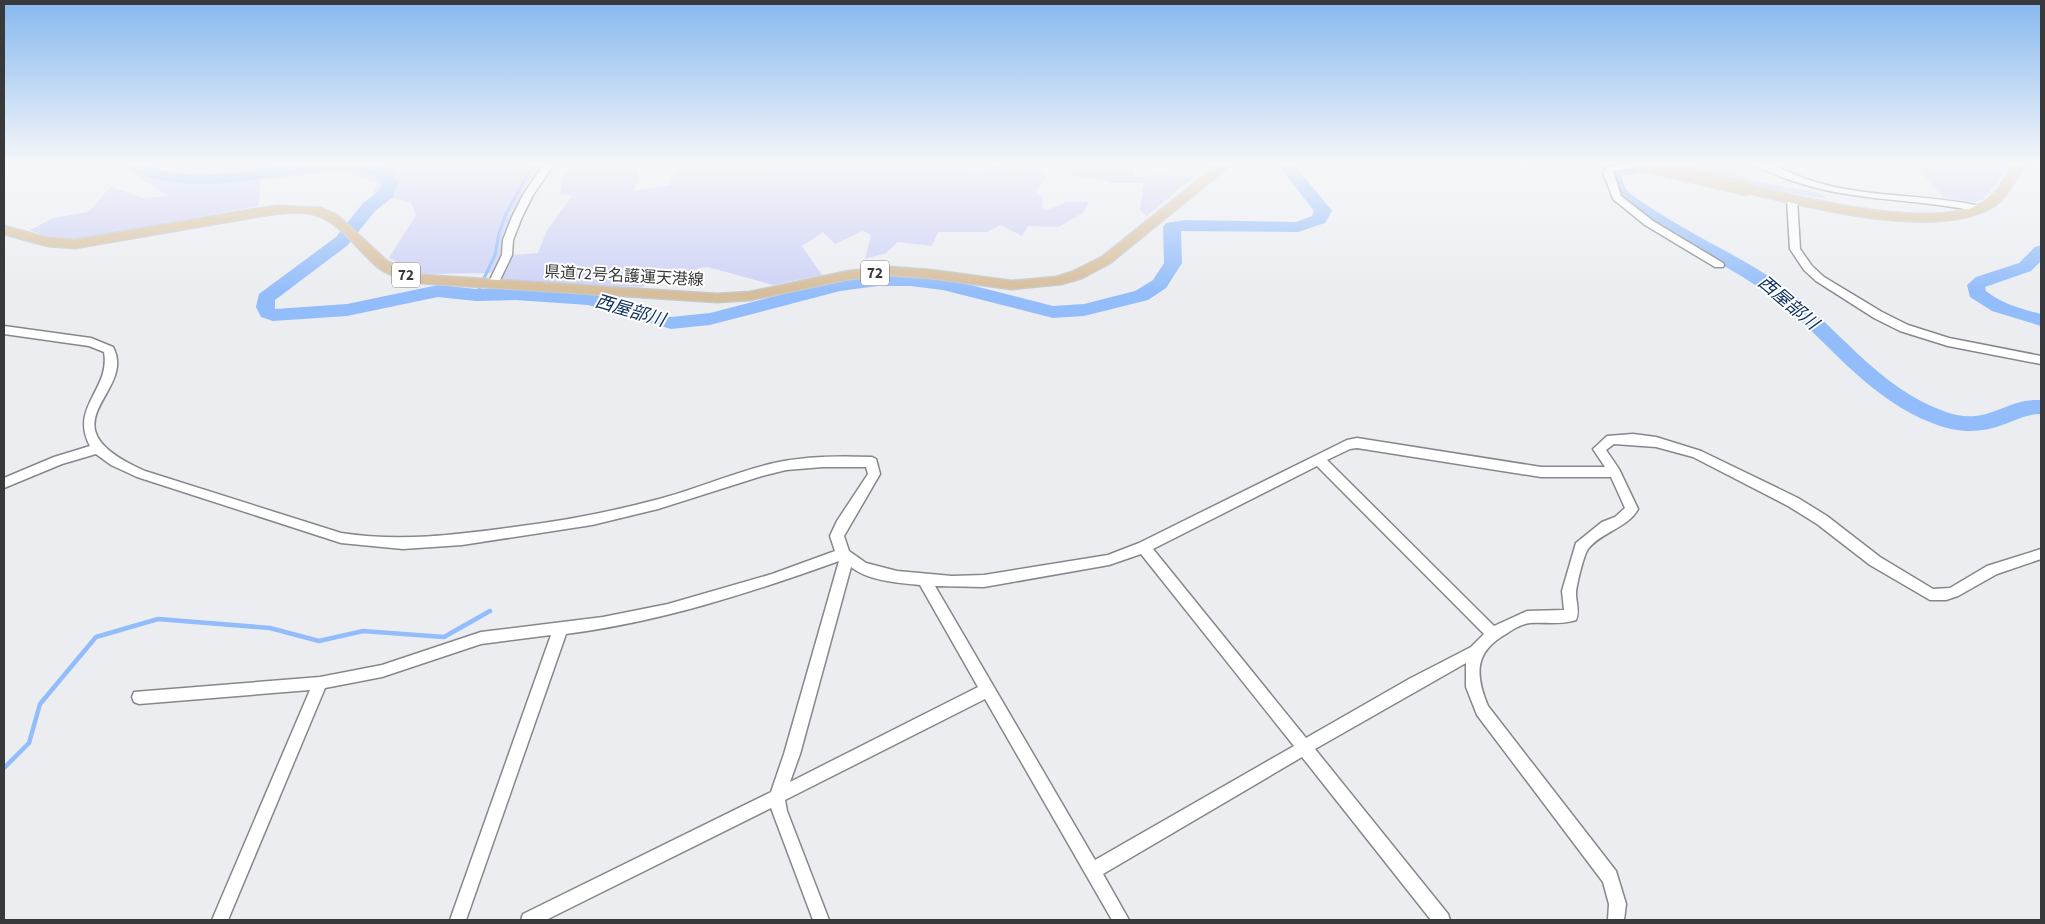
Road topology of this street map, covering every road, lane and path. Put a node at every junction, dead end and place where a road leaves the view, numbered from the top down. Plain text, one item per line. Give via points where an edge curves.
1 (523, 206) edge
2 (1173, 206) edge
3 (1628, 206) edge
4 (1792, 206) edge
5 (1836, 206) edge
6 (1967, 206) edge
7 (1985, 206) edge
8 (1980, 209) junction
9 (4, 230) edge
10 (1719, 265) dead end
11 (484, 283) junction
12 (4, 330) edge
13 (2041, 360) edge
14 (97, 449) junction
15 (1319, 460) junction
16 (1615, 472) junction
17 (4, 483) edge
18 (1144, 547) junction
19 (2041, 554) edge
20 (845, 556) junction
21 (924, 580) junction
22 (561, 628) junction
23 (1493, 634) junction
24 (1476, 651) junction
25 (320, 683) junction
26 (987, 690) junction
27 (139, 697) dead end
28 (1305, 748) junction
29 (777, 796) junction
30 (1092, 871) junction
31 (220, 920) edge
32 (458, 920) edge
33 (529, 920) edge
34 (821, 920) edge
35 (1121, 920) edge
36 (1442, 920) edge
37 (1616, 920) edge

1 - 11 street via 508,240 507,255
2 - 11 main road, 県道72号名護運天港線 / 72 via 1106,260 1077,275 1056,281 1012,285 889,272 849,275 758,294 717,298
3 - 10 street via 1649,223
4 - 13 street via 1795,249 1799,257 1820,279 1837,290 1904,328 1948,342
5 - 8 main road via 1920,217 1951,217
6 - 8 street
7 - 8 main road
9 - 11 main road, 県道72号名護運天港線 / 72 via 48,242 75,244 278,210 317,211 333,218 384,265 403,274 421,279
12 - 14 street via 91,342 109,350 110,374 97,398 88,428
14 - 17 street via 58,460
14 - 20 street via 116,463 141,474 341,538 393,545 439,543 609,517 774,468 807,463 872,462 874,474 837,536
15 - 16 street via 1347,444 1357,443 1541,472
15 - 18 street
15 - 23 street
16 - 19 street via 1599,449 1611,439 1656,442 1698,454 1792,502 1822,520 1897,576 1920,590 1940,596 1957,593 1987,572
16 - 23 street via 1632,509 1581,547 1569,591 1571,616 1527,617
18 - 21 street via 1109,560 984,581
18 - 28 street
20 - 21 street via 862,568
20 - 22 street via 668,610
20 - 29 street via 792,754
21 - 26 street
22 - 25 street via 481,638 382,671
22 - 32 street
23 - 24 street
24 - 28 street
24 - 37 street via 1471,672 1473,689 1482,710 1610,877 1616,894
25 - 27 street
25 - 31 street
26 - 29 street
26 - 30 street
28 - 30 street
28 - 36 street
29 - 33 street
29 - 34 street via 779,811
30 - 35 street

